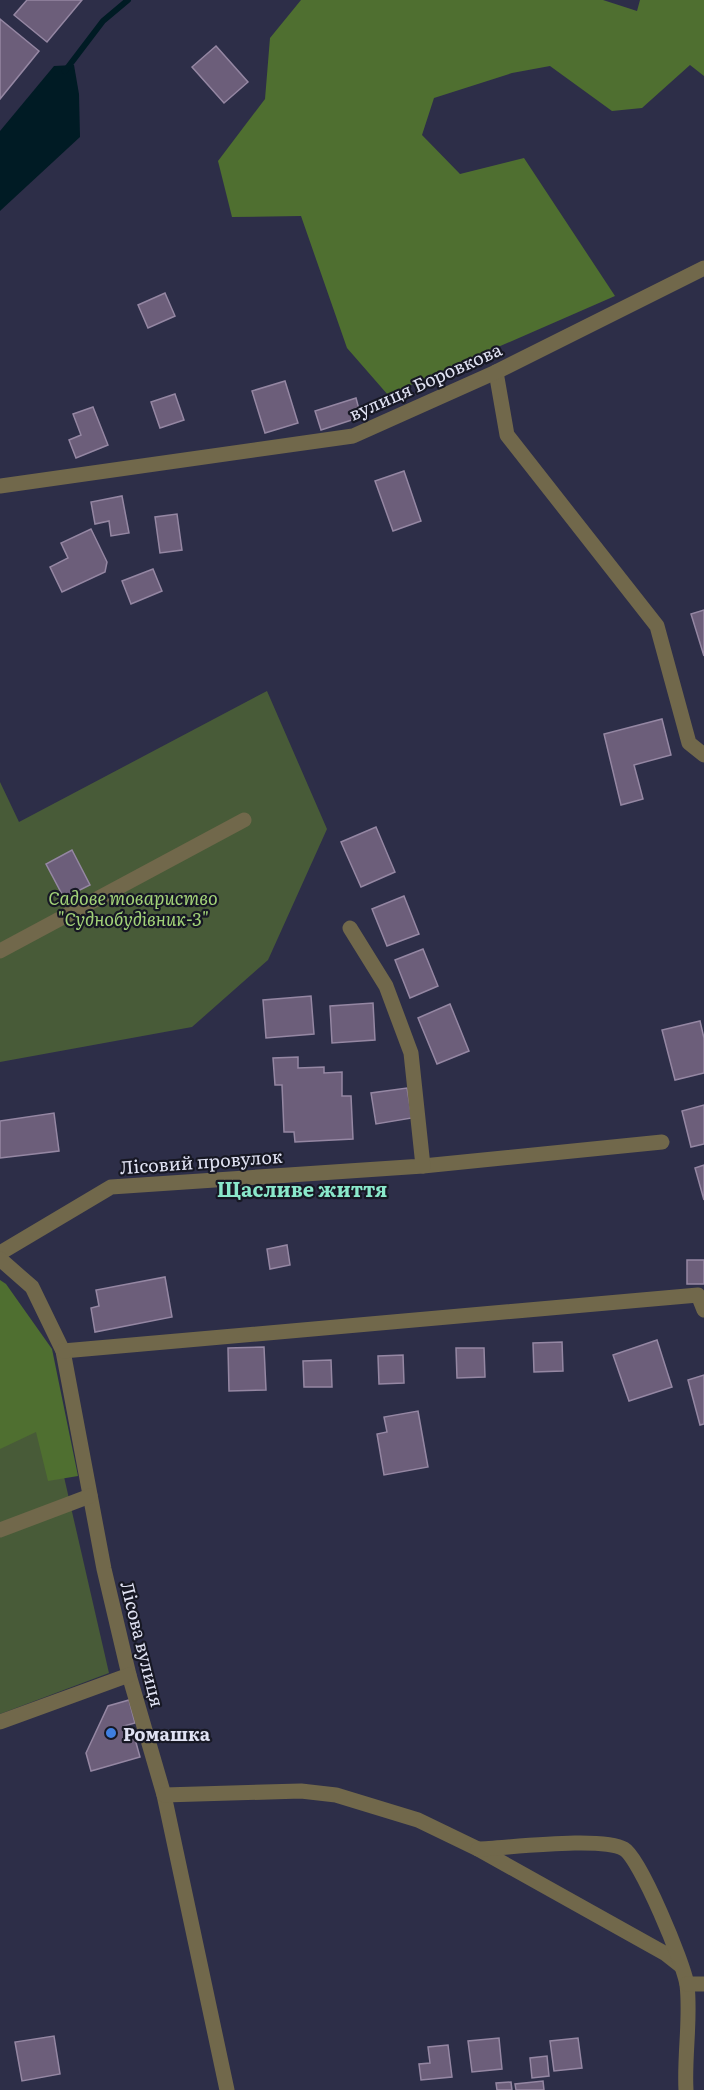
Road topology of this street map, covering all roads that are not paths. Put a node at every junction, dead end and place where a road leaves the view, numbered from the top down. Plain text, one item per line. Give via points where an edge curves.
1 (704, 268) edge
2 (496, 372) junction
3 (0, 486) edge
4 (704, 755) edge
5 (244, 820) dead end
6 (350, 928) dead end
7 (0, 951) edge
8 (662, 1142) dead end
9 (423, 1166) junction
10 (0, 1253) edge
11 (0, 1259) edge
12 (701, 1294) edge
13 (704, 1310) edge
14 (63, 1351) junction
15 (90, 1496) junction
16 (0, 1530) edge
17 (129, 1675) junction
18 (0, 1722) edge
19 (164, 1795) junction
20 (478, 1849) junction
21 (680, 1965) junction
22 (687, 1984) junction
23 (704, 1984) edge
24 (227, 2090) edge
25 (686, 2090) edge

1 - 2 street, вулиця Боровкова
2 - 3 street, вулиця Боровкова via 353,436
2 - 4 street via 507,435 657,626 689,743
5 - 7 street
6 - 9 street via 386,986 411,1053
8 - 9 street, Лісовий провулок
9 - 10 street, Лісовий провулок via 111,1187
11 - 14 street, Лісова вулиця via 32,1287
12 - 13 street
12 - 14 street
14 - 15 street, Лісова вулиця
15 - 16 street
15 - 17 street, Лісова вулиця
17 - 18 street
17 - 19 street, Лісова вулиця
19 - 20 street via 301,1791 336,1795 418,1820
19 - 24 street, Лісова вулиця
20 - 21 street
20 - 21 street via 594,1843 623,1848 634,1857 645,1877
21 - 22 street
22 - 23 street
22 - 25 street

